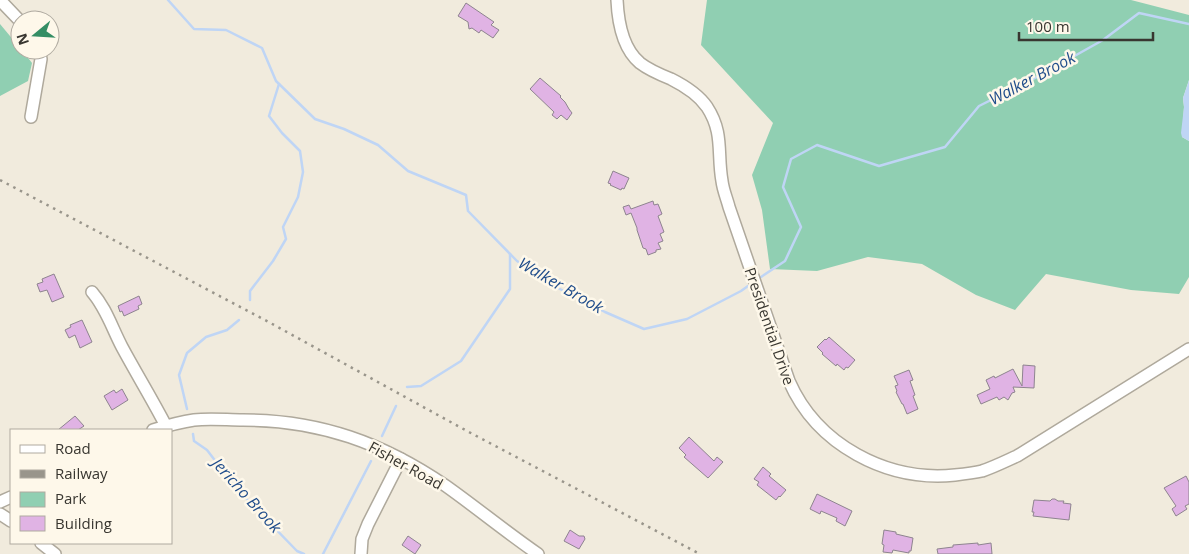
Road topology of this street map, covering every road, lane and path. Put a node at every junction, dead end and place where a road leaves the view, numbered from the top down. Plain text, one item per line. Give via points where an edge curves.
1 (0, 0) edge
2 (617, 0) edge
3 (10, 10) edge
4 (41, 60) edge
5 (31, 118) dead end
6 (92, 292) dead end
7 (1189, 349) edge
8 (166, 426) junction
9 (156, 429) edge
10 (401, 459) junction
11 (42, 544) edge
12 (55, 554) edge
13 (361, 554) edge
14 (538, 554) edge

1 - 3 street
2 - 7 street, Presidential Drive via 618,21 633,56 641,64 696,94 714,119 722,181 729,207 789,382 808,414 849,451 906,474 944,476 981,471 1017,456
4 - 5 street
6 - 8 street
8 - 9 street, Fisher Road
8 - 10 street, Fisher Road via 195,420 288,423 345,435
10 - 13 street via 368,524
10 - 14 street, Fisher Road via 446,486
11 - 12 street

